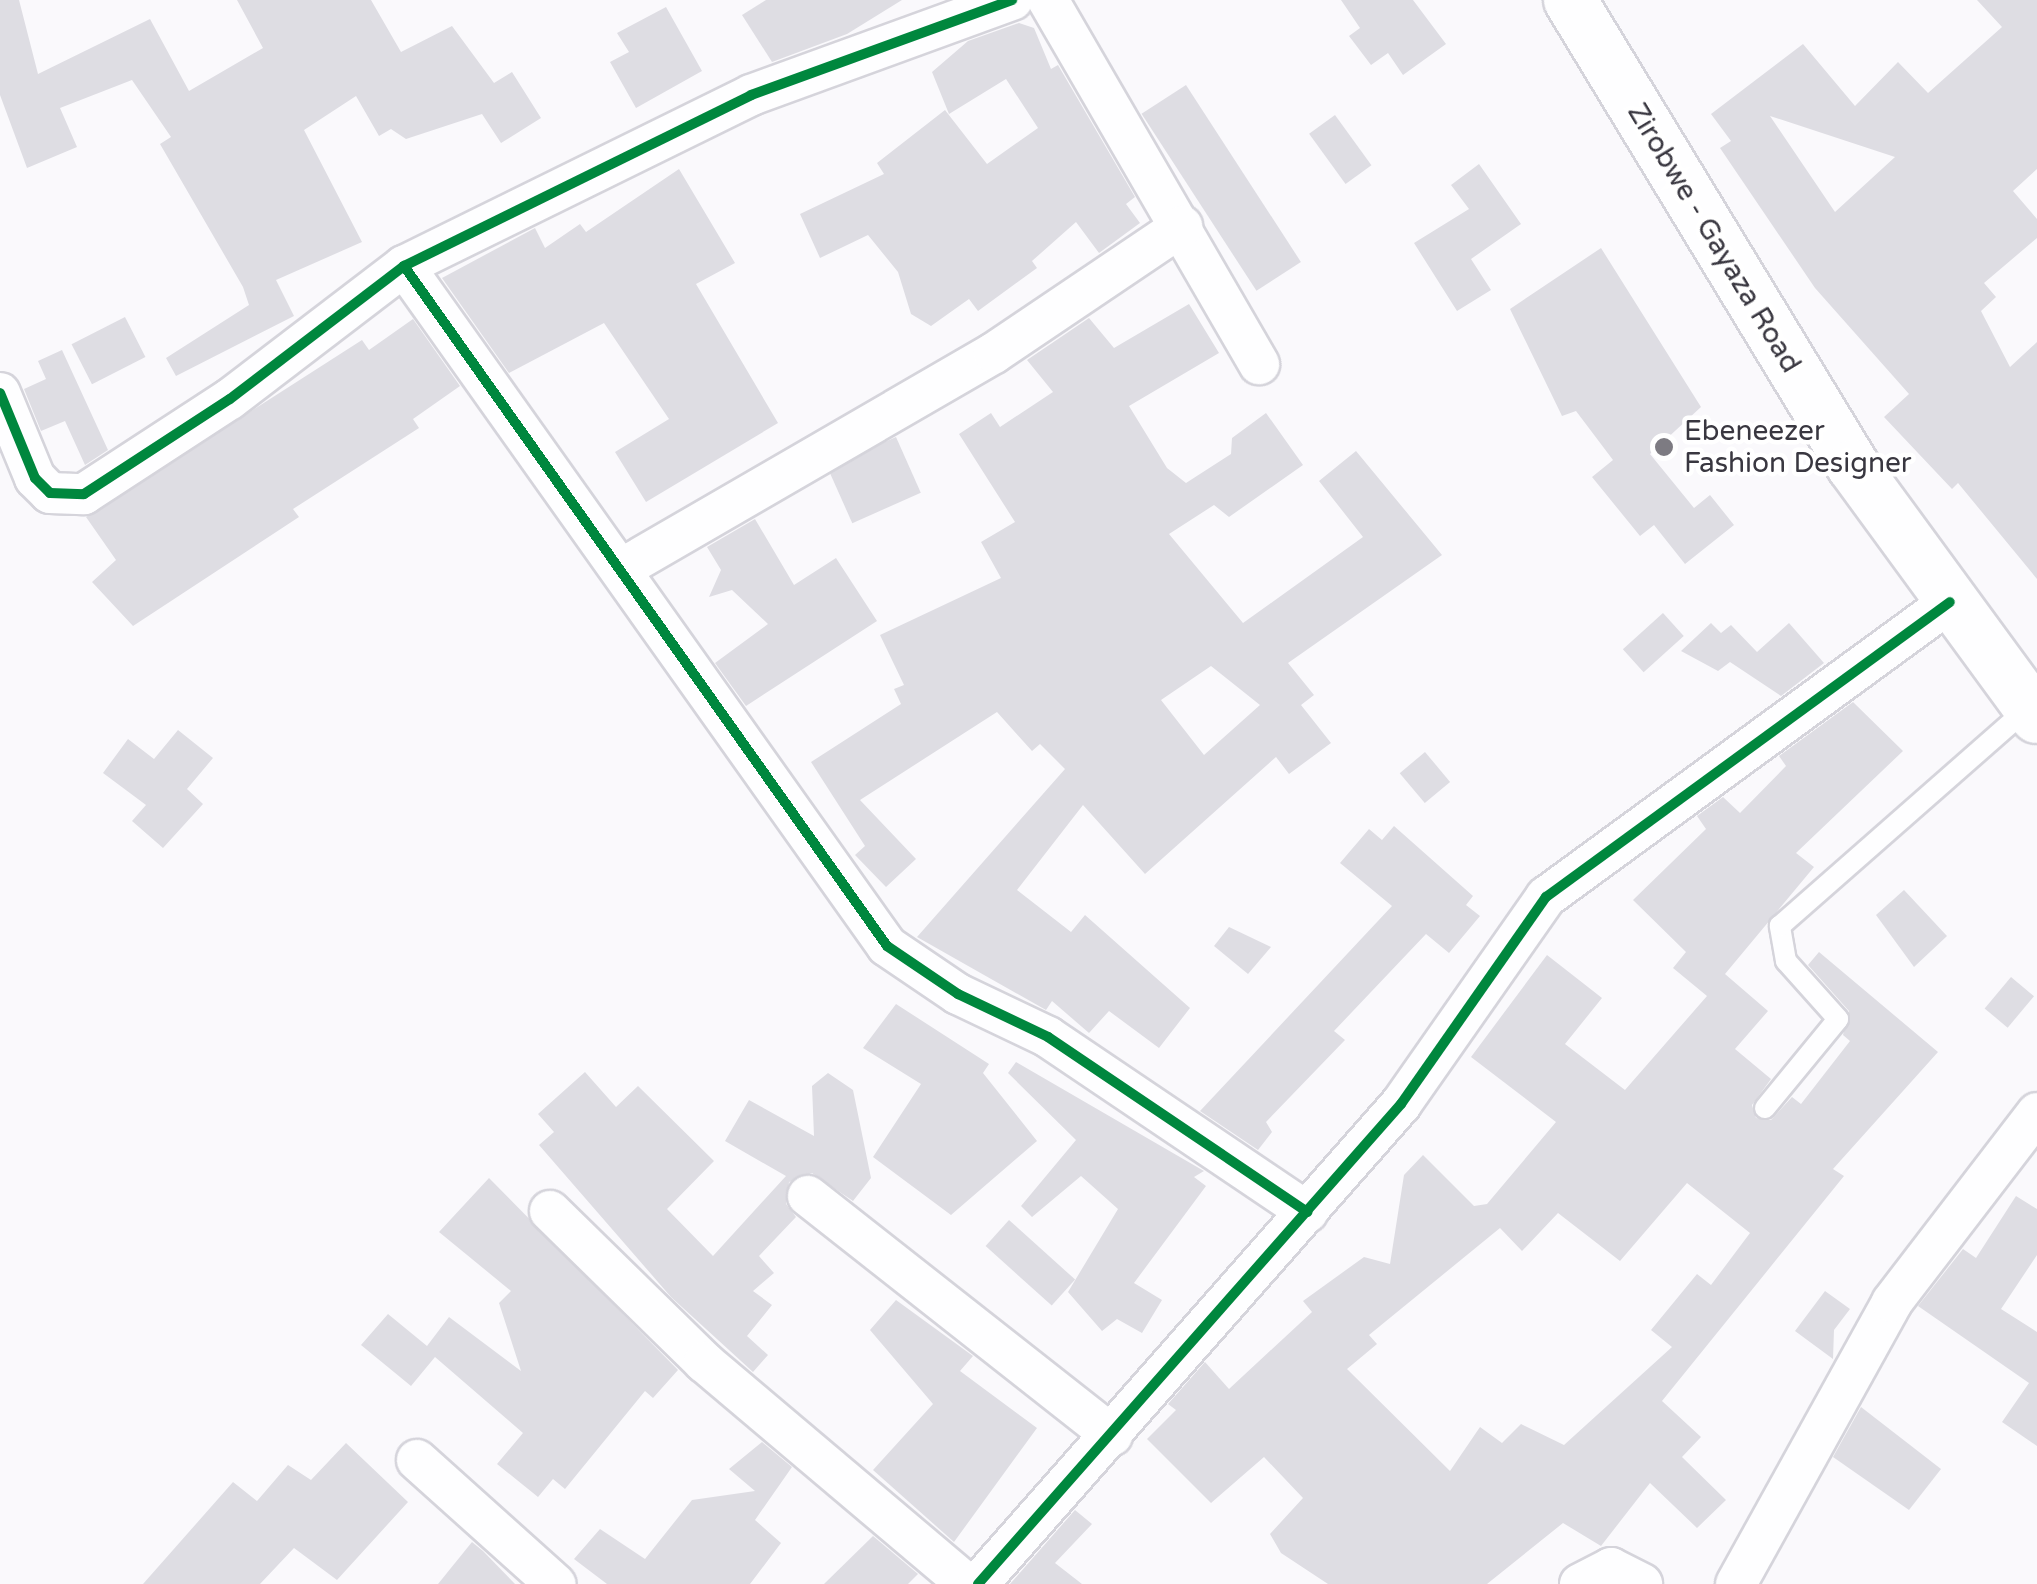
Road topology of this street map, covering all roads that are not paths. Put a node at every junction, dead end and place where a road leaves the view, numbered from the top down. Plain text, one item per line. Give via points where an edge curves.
1 (1012, 0) edge
2 (1048, 0) edge
3 (1570, 0) edge
4 (1182, 226) junction
5 (404, 266) junction
6 (1259, 364) dead end
7 (0, 393) edge
8 (623, 568) junction
9 (1950, 602) junction
10 (2033, 712) edge
11 (1765, 1108) dead end
12 (2037, 1113) edge
13 (808, 1196) dead end
14 (550, 1211) dead end
15 (1307, 1212) junction
16 (1112, 1435) junction
17 (417, 1460) dead end
18 (556, 1584) edge
19 (967, 1584) edge
20 (978, 1584) edge
21 (1580, 1584) edge
22 (1642, 1584) edge
23 (1736, 1584) edge

1 - 5 street via 751,96
2 - 4 street
3 - 9 street, Zirobwe - Gayaza Road via 1853,466
4 - 6 street
4 - 8 street via 994,353
5 - 7 street via 230,399 84,494 50,493 34,478
5 - 8 street
8 - 15 street via 702,693 886,946 958,994 1048,1037
9 - 10 street, Zirobwe - Gayaza Road
9 - 15 street via 1546,897 1402,1104
10 - 11 lane via 1780,926 1775,941 1786,961 1838,1019
12 - 23 street via 1892,1302
13 - 16 street
14 - 19 street via 704,1362
15 - 16 street
16 - 20 street
17 - 18 street
21 - 22 street via 1610,1568

